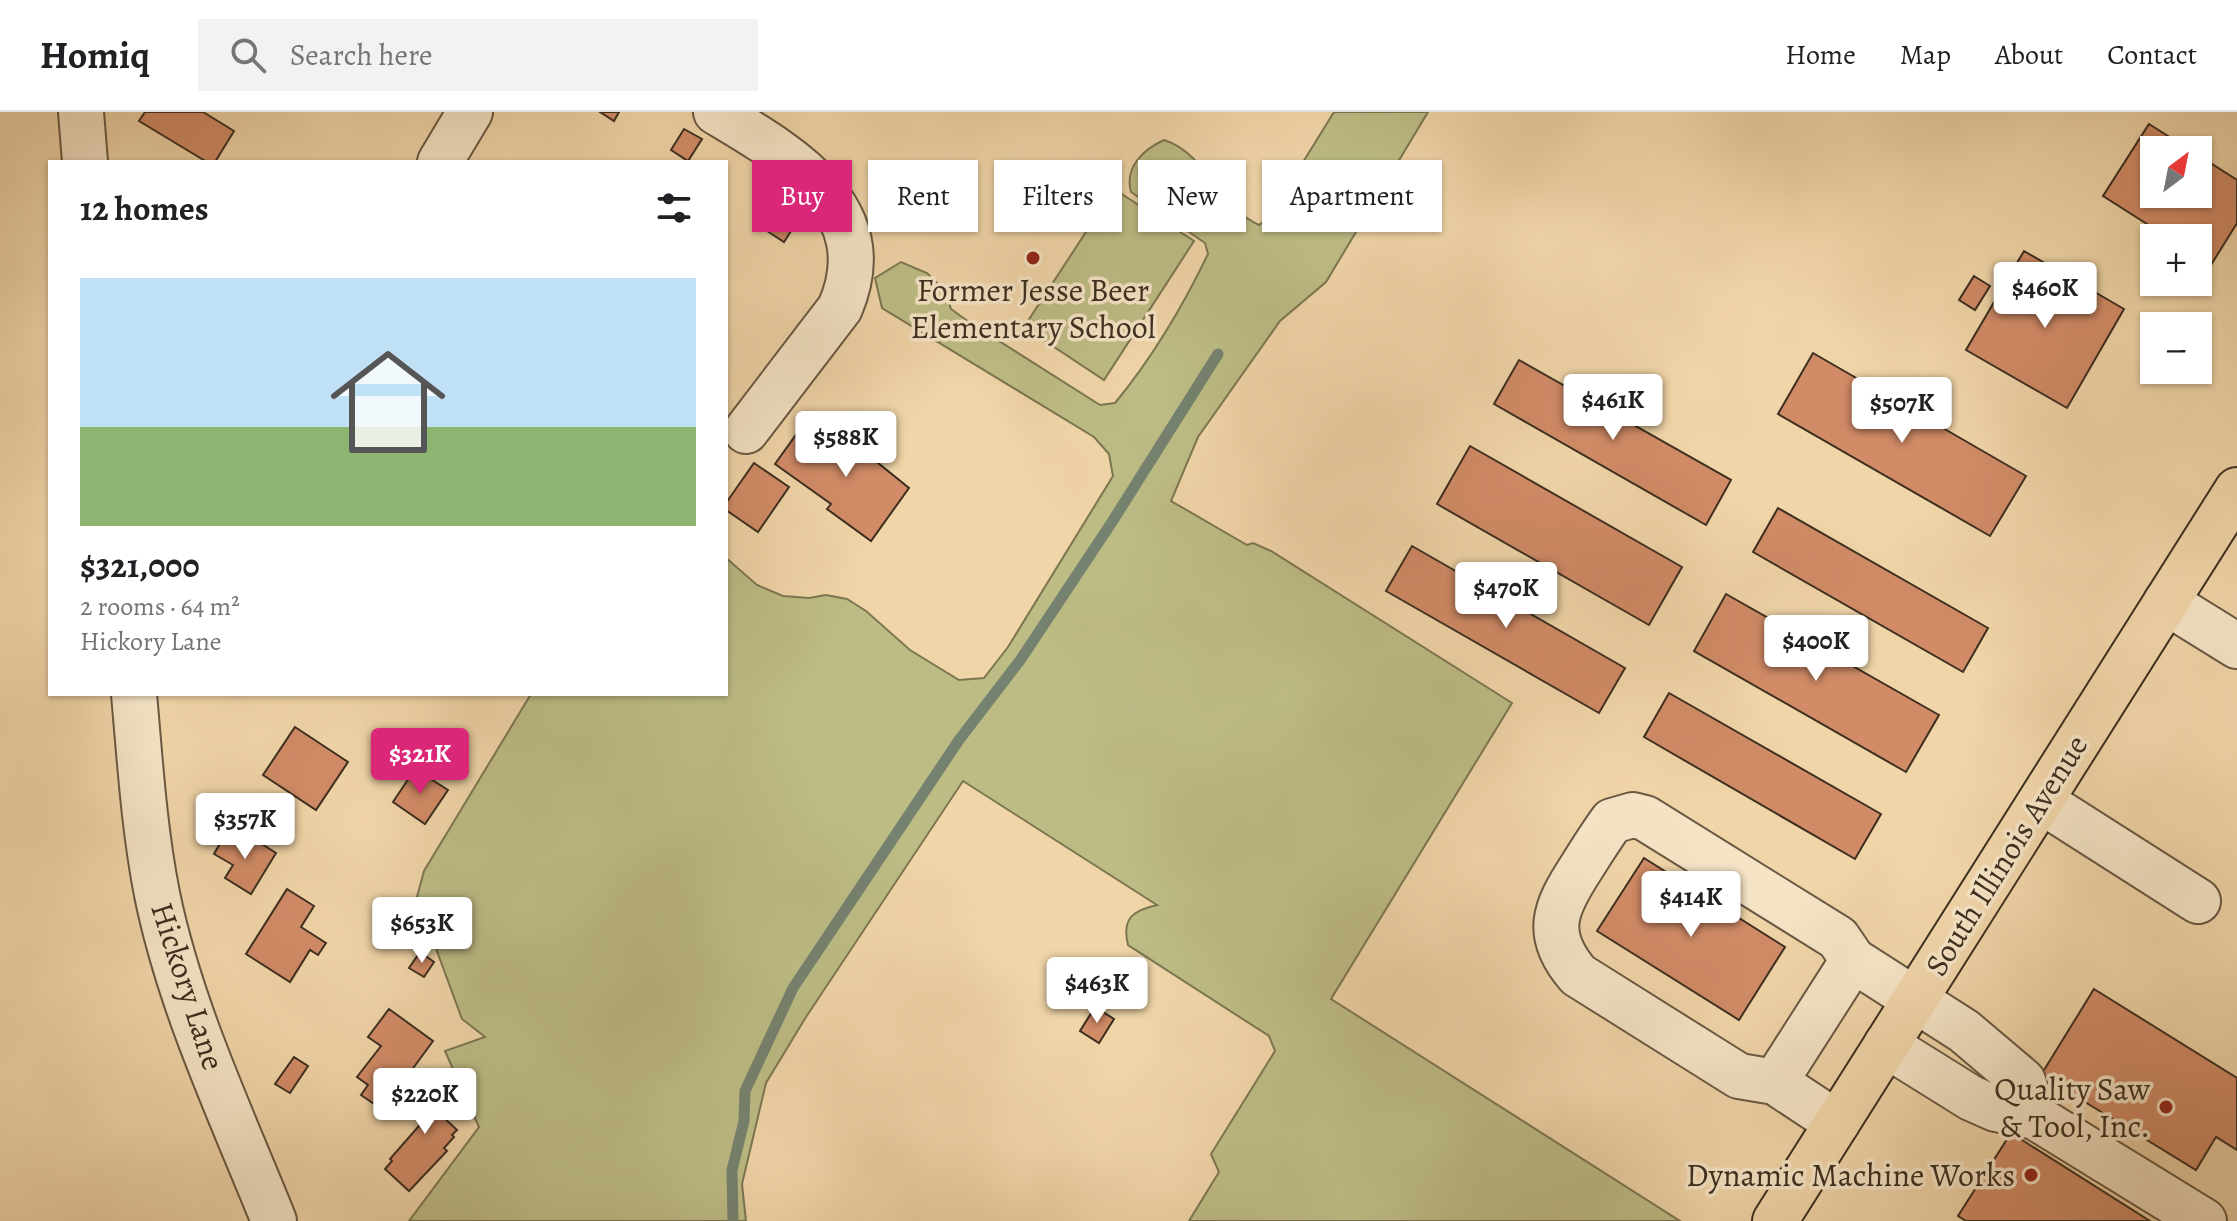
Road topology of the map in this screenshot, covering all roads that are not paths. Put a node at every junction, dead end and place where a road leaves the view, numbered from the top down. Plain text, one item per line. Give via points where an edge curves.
1 (81, 112) edge
2 (470, 112) edge
3 (716, 112) edge
4 (85, 160) edge
5 (441, 160) edge
6 (746, 431) dead end
7 (2237, 490) edge
8 (2166, 602) junction
9 (2237, 646) edge
10 (134, 696) edge
11 (2041, 801) junction
12 (2198, 901) dead end
13 (1853, 960) junction
14 (1915, 1000) junction
15 (1886, 1045) junction
16 (1775, 1082) junction
17 (2035, 1117) junction
18 (1837, 1123) junction
19 (274, 1221) edge
20 (1775, 1221) edge
21 (2204, 1221) edge

1 - 4 street
2 - 5 street
3 - 6 street via 785,154 825,192 846,232 852,271 840,308
7 - 8 main road, South Illinois Avenue
8 - 9 street
8 - 11 main road, South Illinois Avenue
10 - 19 street, Hickory Lane via 149,849 169,939 195,1023
11 - 12 street
11 - 14 main road, South Illinois Avenue
13 - 14 street
13 - 16 street
13 - 16 street via 1838,938 1633,815 1612,821 1559,902 1561,949 1578,975 1739,1076
14 - 15 main road, South Illinois Avenue
14 - 17 street via 1964,1031 2023,1081
15 - 17 street via 1971,1098
15 - 18 main road, South Illinois Avenue
16 - 18 street
17 - 21 street
18 - 20 main road, South Illinois Avenue

